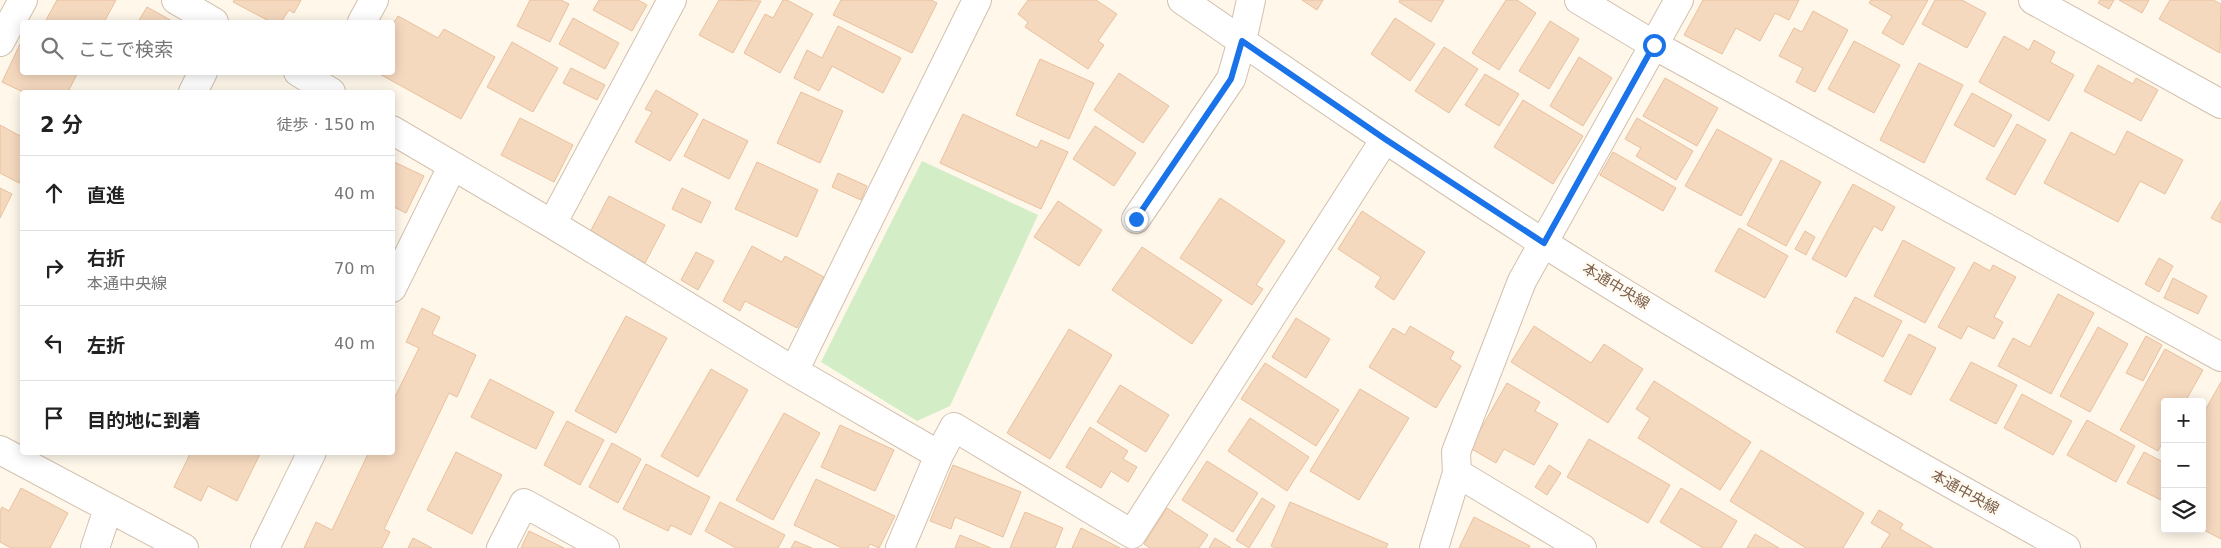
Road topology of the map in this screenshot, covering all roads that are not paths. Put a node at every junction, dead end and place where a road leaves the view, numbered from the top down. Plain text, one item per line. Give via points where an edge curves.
1 (22, 0) edge
2 (176, 0) edge
3 (374, 0) edge
4 (672, 0) edge
5 (977, 0) edge
6 (1182, 0) edge
7 (1251, 0) edge
8 (1579, 0) edge
9 (1679, 0) edge
10 (2033, 0) edge
11 (211, 20) edge
12 (363, 20) edge
13 (1242, 41) junction
14 (0, 42) edge
15 (1654, 45) junction
16 (202, 75) edge
17 (306, 75) edge
18 (331, 85) edge
19 (194, 90) edge
20 (2221, 104) edge
21 (395, 132) edge
22 (1385, 139) junction
23 (452, 167) junction
24 (1136, 219) dead end
25 (552, 224) junction
26 (1544, 243) junction
27 (395, 282) edge
28 (2221, 357) edge
29 (794, 371) junction
30 (20, 455) edge
31 (311, 455) edge
32 (939, 455) junction
33 (1457, 473) junction
34 (108, 509) junction
35 (95, 548) edge
36 (184, 548) edge
37 (265, 548) edge
38 (501, 548) edge
39 (605, 548) edge
40 (900, 548) edge
41 (1434, 548) edge
42 (1582, 548) edge
43 (2066, 548) edge

1 - 14 street
2 - 11 street
3 - 12 street
4 - 25 street
5 - 29 street
6 - 13 street, 本通中央線
7 - 13 street
8 - 15 street
9 - 15 street
10 - 20 street
13 - 22 street, 本通中央線
13 - 24 street via 1231,79
15 - 26 street
15 - 28 street
16 - 19 street
17 - 18 street
21 - 23 street
22 - 26 street, 本通中央線
22 - 32 street via 1132,534 954,427
23 - 25 street
23 - 27 street
25 - 29 street
26 - 33 street via 1522,282 1456,452
26 - 43 street, 本通中央線 via 1850,428
29 - 32 street
30 - 34 street
31 - 37 street
32 - 40 street
33 - 41 street
33 - 42 street
34 - 35 street
34 - 36 street
38 - 39 street via 524,503

